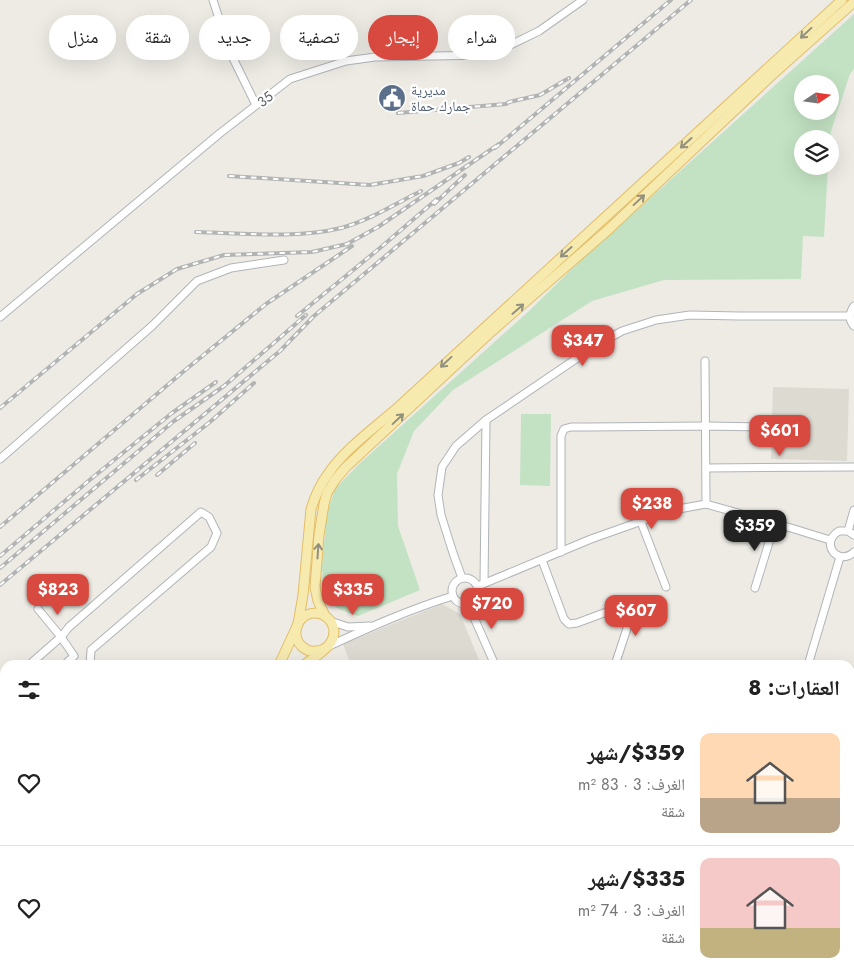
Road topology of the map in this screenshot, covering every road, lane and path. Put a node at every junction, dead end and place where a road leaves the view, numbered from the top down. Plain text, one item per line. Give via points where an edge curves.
1 (213, 0) edge
2 (583, 0) edge
3 (842, 0) edge
4 (854, 2) edge
5 (256, 105) junction
6 (284, 260) dead end
7 (854, 306) edge
8 (850, 316) junction
9 (0, 317) edge
10 (854, 326) edge
11 (706, 361) dead end
12 (486, 420) junction
13 (706, 426) junction
14 (769, 428) dead end
15 (0, 459) edge
16 (854, 467) edge
17 (706, 468) junction
18 (706, 504) junction
19 (854, 510) edge
20 (641, 522) junction
21 (775, 523) junction
22 (851, 533) edge
23 (830, 540) junction
24 (561, 552) junction
25 (854, 552) edge
26 (840, 557) junction
27 (542, 560) junction
28 (462, 578) junction
29 (481, 585) junction
30 (666, 587) dead end
31 (755, 588) dead end
32 (454, 596) junction
33 (468, 604) junction
34 (38, 609) dead end
35 (328, 618) junction
36 (298, 624) junction
37 (373, 626) junction
38 (61, 637) junction
39 (327, 647) junction
40 (35, 660) edge
41 (70, 660) edge
42 (90, 660) edge
43 (281, 660) edge
44 (310, 660) edge
45 (492, 660) edge
46 (617, 660) edge
47 (809, 660) edge

1 - 5 street via 229,50
2 - 5 street, 35 via 539,31 490,55 375,57 346,61 290,79
3 -> 36 main road via 349,450 329,472 311,509
35 -> 4 main road via 318,601 315,587 324,504 335,480 492,331 608,229
5 - 9 street, 35
6 - 15 street via 231,268 197,282 152,326
7 - 8 street
8 - 10 street
8 - 12 street via 690,315 656,320 622,331 592,348
11 - 13 street
12 - 28 street via 456,446 442,467 438,495 441,515
12 - 29 street
13 - 14 street
13 - 17 street
13 - 24 street via 564,429 561,436
16 - 17 street
17 - 18 street
18 - 20 street via 673,510
18 - 21 street
19 - 22 street
20 - 24 street
20 - 30 street
21 - 23 street
21 - 31 street
22 - 23 street via 839,531
23 - 26 street via 830,548
24 - 27 street
25 - 26 street
26 - 47 street
27 - 29 street
27 - 46 street via 564,619 569,624 636,601
28 - 29 street
28 - 32 street via 454,585
29 - 33 street via 474,601
32 - 33 street via 458,602
32 - 37 street
33 - 45 street
34 - 38 street
35 - 36 main road via 311,613
35 - 37 street via 348,627
35 - 39 main road via 334,635
36 - 39 main road via 296,633 303,648 318,652
36 - 43 main road
37 - 39 street
38 - 40 street
38 - 41 street via 74,656
38 - 42 street via 201,512 209,517 217,533 211,547 91,650
39 - 44 main road

